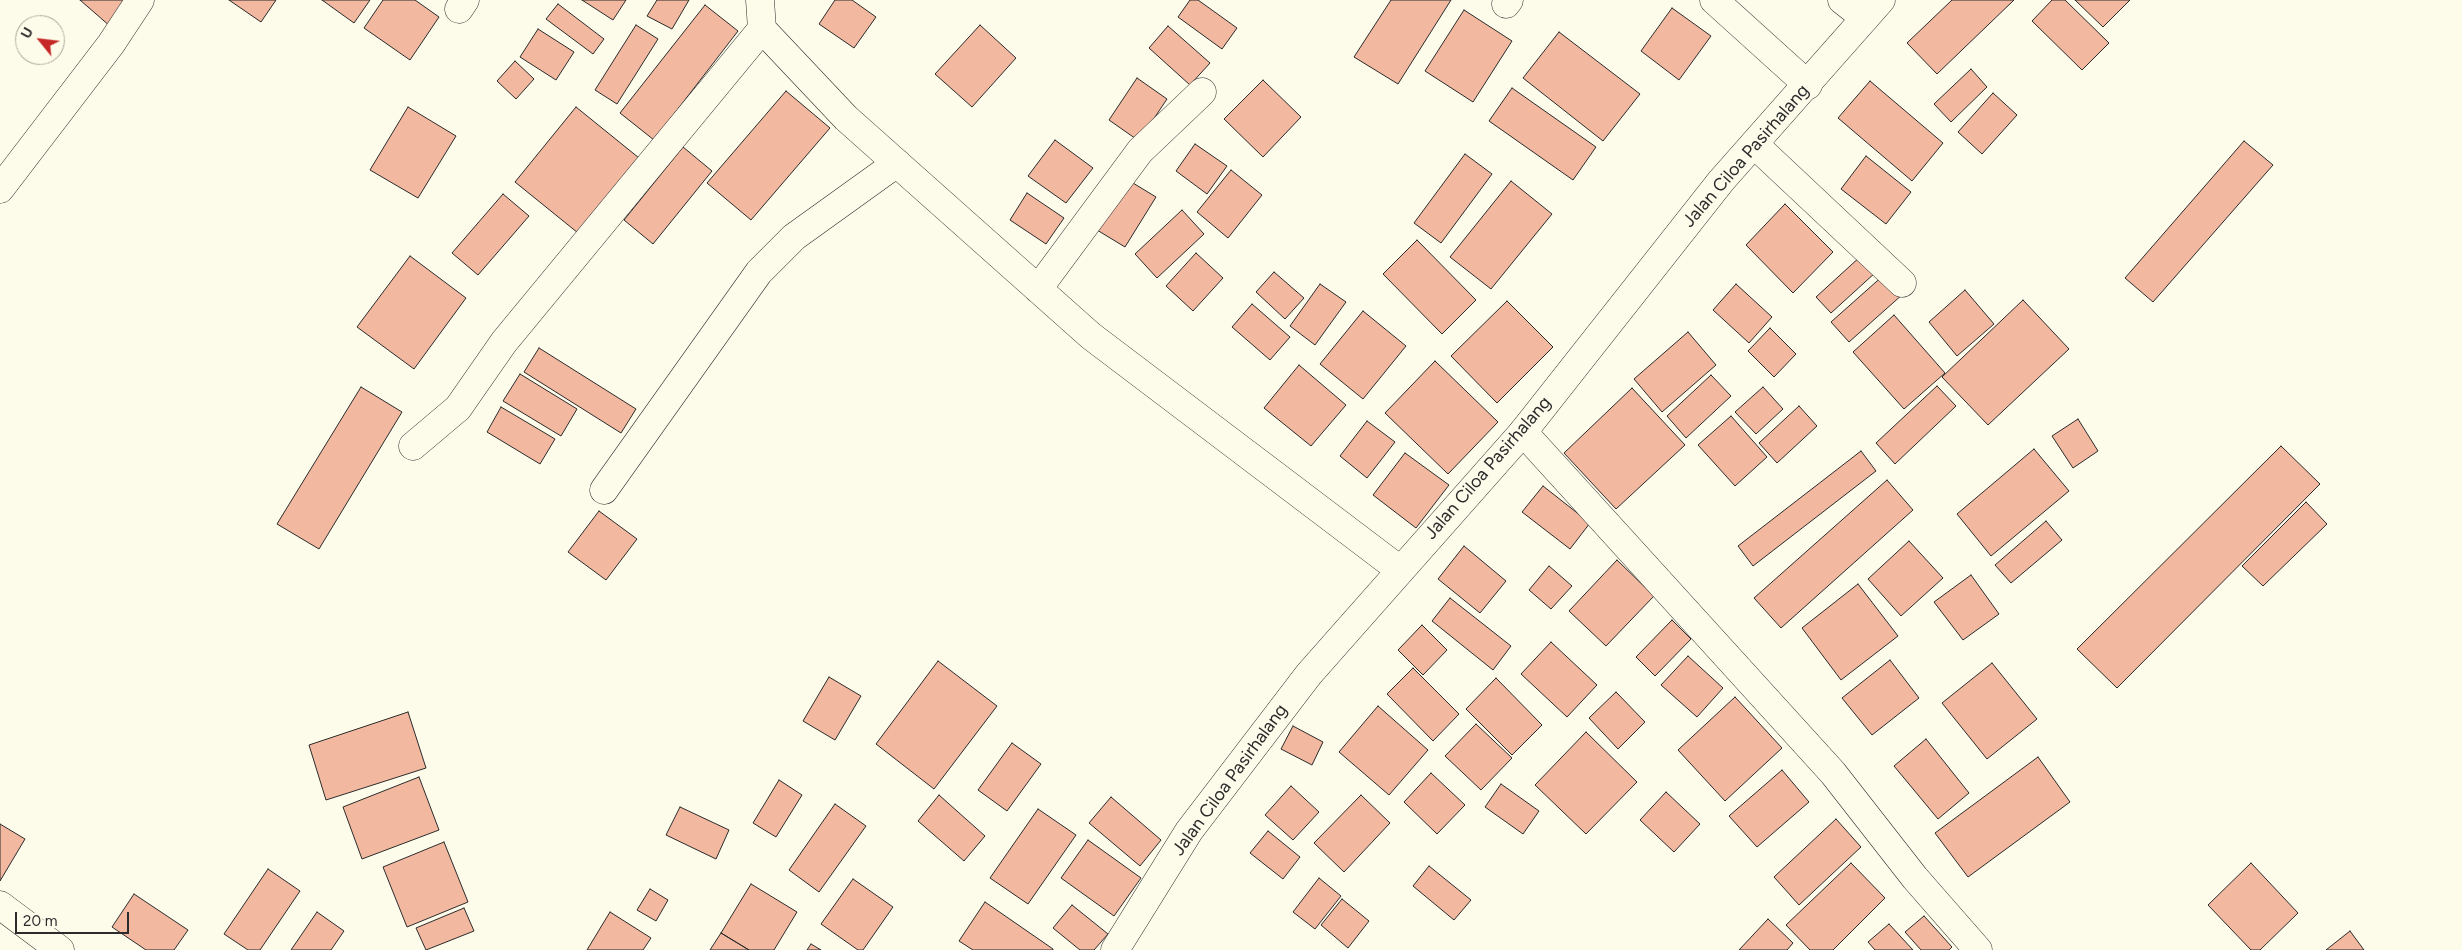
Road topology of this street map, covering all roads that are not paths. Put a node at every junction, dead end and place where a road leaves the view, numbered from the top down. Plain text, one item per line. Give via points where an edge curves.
1 (140, 0) edge
2 (760, 0) edge
3 (1714, 0) edge
4 (1842, 0) edge
5 (1873, 9) edge
6 (762, 29) junction
7 (1808, 85) junction
8 (1202, 92) dead end
9 (1754, 144) junction
10 (897, 163) junction
11 (0, 189) edge
12 (1902, 283) dead end
13 (1038, 289) junction
14 (1523, 432) junction
15 (413, 446) dead end
16 (604, 490) dead end
17 (1400, 570) junction
18 (0, 905) edge
19 (60, 950) edge
20 (1115, 950) edge
21 (1978, 950) edge

1 - 11 street via 111,44
2 - 6 street
3 - 7 street
4 - 5 street
5 - 7 street, Jalan Ciloa Pasirhalang
6 - 10 street via 846,118
6 - 15 street via 504,342 458,408
7 - 9 street, Jalan Ciloa Pasirhalang
8 - 13 street via 1140,151
9 - 12 street
9 - 14 street, Jalan Ciloa Pasirhalang via 1658,258
10 - 13 street
10 - 16 street via 794,237 760,272
13 - 17 street via 1090,336
14 - 17 street, Jalan Ciloa Pasirhalang
14 - 21 street via 1833,773 1915,878
17 - 20 street, Jalan Ciloa Pasirhalang via 1309,674 1260,736 1189,831
18 - 19 street

